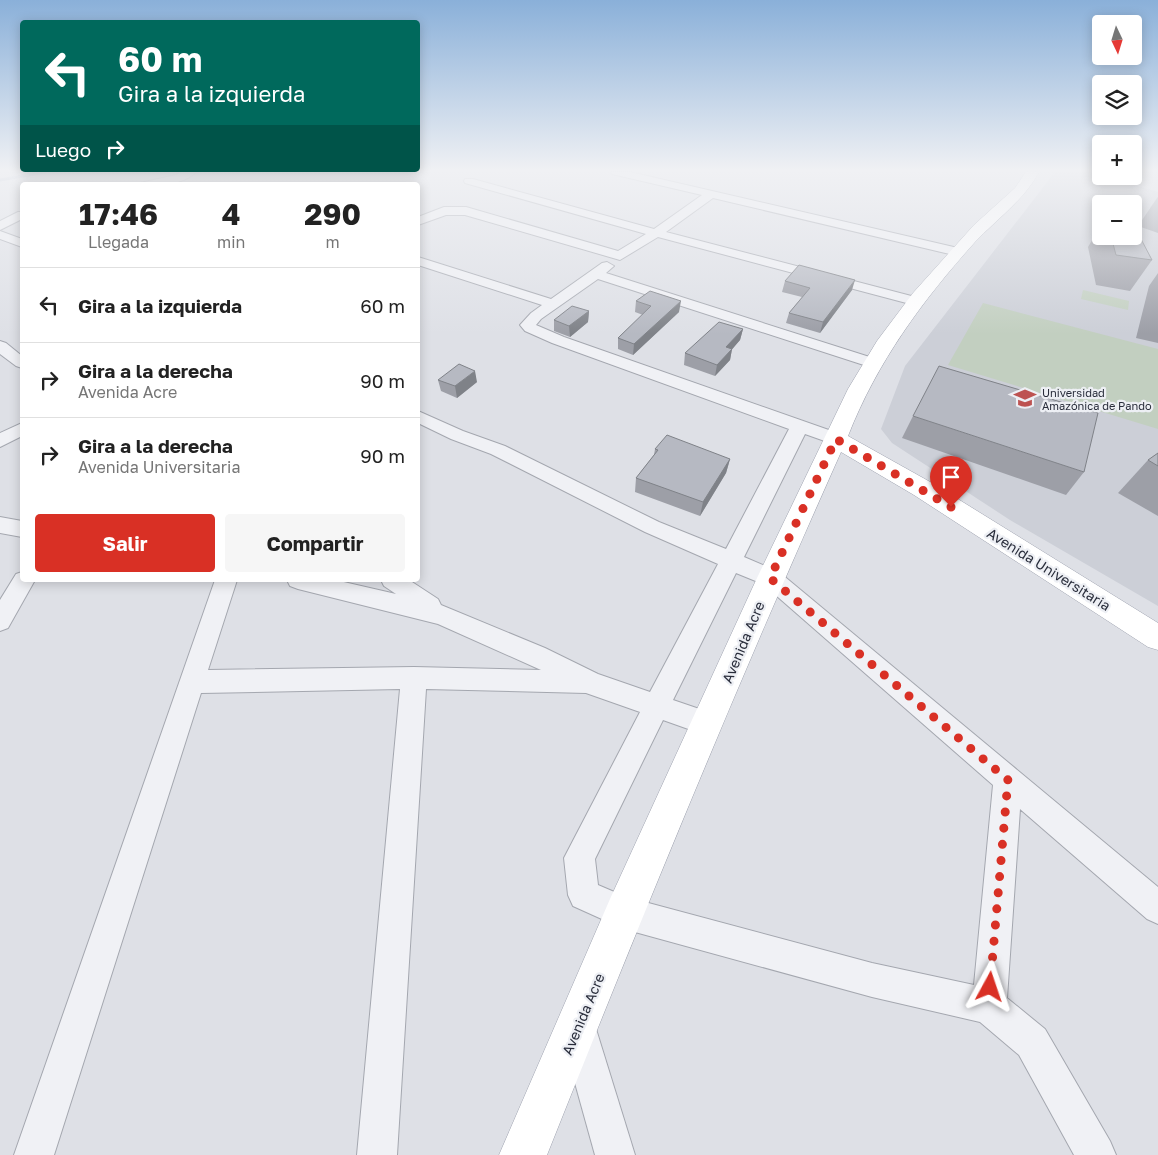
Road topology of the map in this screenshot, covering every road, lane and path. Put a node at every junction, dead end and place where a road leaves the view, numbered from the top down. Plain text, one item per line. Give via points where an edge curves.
1 (517, 226) edge
2 (630, 226) edge
3 (666, 226) edge
4 (847, 226) edge
5 (983, 226) edge
6 (656, 233) junction
7 (0, 235) edge
8 (20, 243) edge
9 (20, 243) edge
10 (0, 250) edge
11 (958, 252) junction
12 (620, 256) junction
13 (420, 262) edge
14 (596, 274) junction
15 (914, 301) junction
16 (552, 304) junction
17 (0, 346) edge
18 (20, 361) edge
19 (873, 362) junction
20 (420, 417) edge
21 (800, 426) junction
22 (20, 430) edge
23 (839, 431) junction
24 (0, 441) edge
25 (0, 525) edge
26 (20, 529) edge
27 (730, 561) junction
28 (770, 578) junction
29 (23, 582) edge
30 (225, 582) edge
31 (306, 582) edge
32 (395, 582) edge
33 (1109, 596) junction
34 (442, 615) junction
35 (1158, 616) edge
36 (0, 621) edge
37 (1158, 638) edge
38 (414, 678) junction
39 (193, 682) junction
40 (590, 682) junction
41 (656, 706) junction
42 (708, 724) junction
43 (1008, 780) junction
44 (1158, 908) edge
45 (624, 913) junction
46 (989, 1006) junction
47 (578, 1027) junction
48 (34, 1155) edge
49 (377, 1155) edge
50 (523, 1155) edge
51 (615, 1155) edge
52 (1096, 1155) edge

1 - 12 street
2 - 6 street
3 - 6 street
4 - 11 street
5 - 11 main road, Avenida Acre
6 - 12 street
6 - 15 street
7 - 8 street
9 - 10 street
11 - 15 main road, Avenida Acre
12 - 14 street
13 - 16 street
14 - 16 street
14 - 19 street
15 - 19 main road, Avenida Acre
16 - 21 street via 528,324 530,328 566,344
17 - 18 street
19 - 23 main road, Avenida Acre
20 - 27 street via 498,450 652,527
21 - 23 street
21 - 27 street
22 - 24 street
23 - 28 main road, Avenida Acre
23 - 33 main road, Avenida Universitaria via 922,489
25 - 26 street
27 - 28 street
27 - 41 street
28 - 42 main road, Avenida Acre
28 - 43 street
29 - 36 street
30 - 39 street
31 - 34 street
32 - 34 street
33 - 35 main road, Avenida Universitaria
33 - 37 main road, Avenida Universitaria
34 - 40 street
38 - 39 street
38 - 40 street
38 - 49 street
39 - 48 street
40 - 41 street
41 - 42 street
41 - 45 street via 579,858 584,895
42 - 45 main road, Avenida Acre
43 - 44 street
43 - 46 street
45 - 46 street via 872,980
45 - 47 main road, Avenida Acre
46 - 52 street via 1032,1042
47 - 50 main road, Avenida Acre
47 - 51 street

